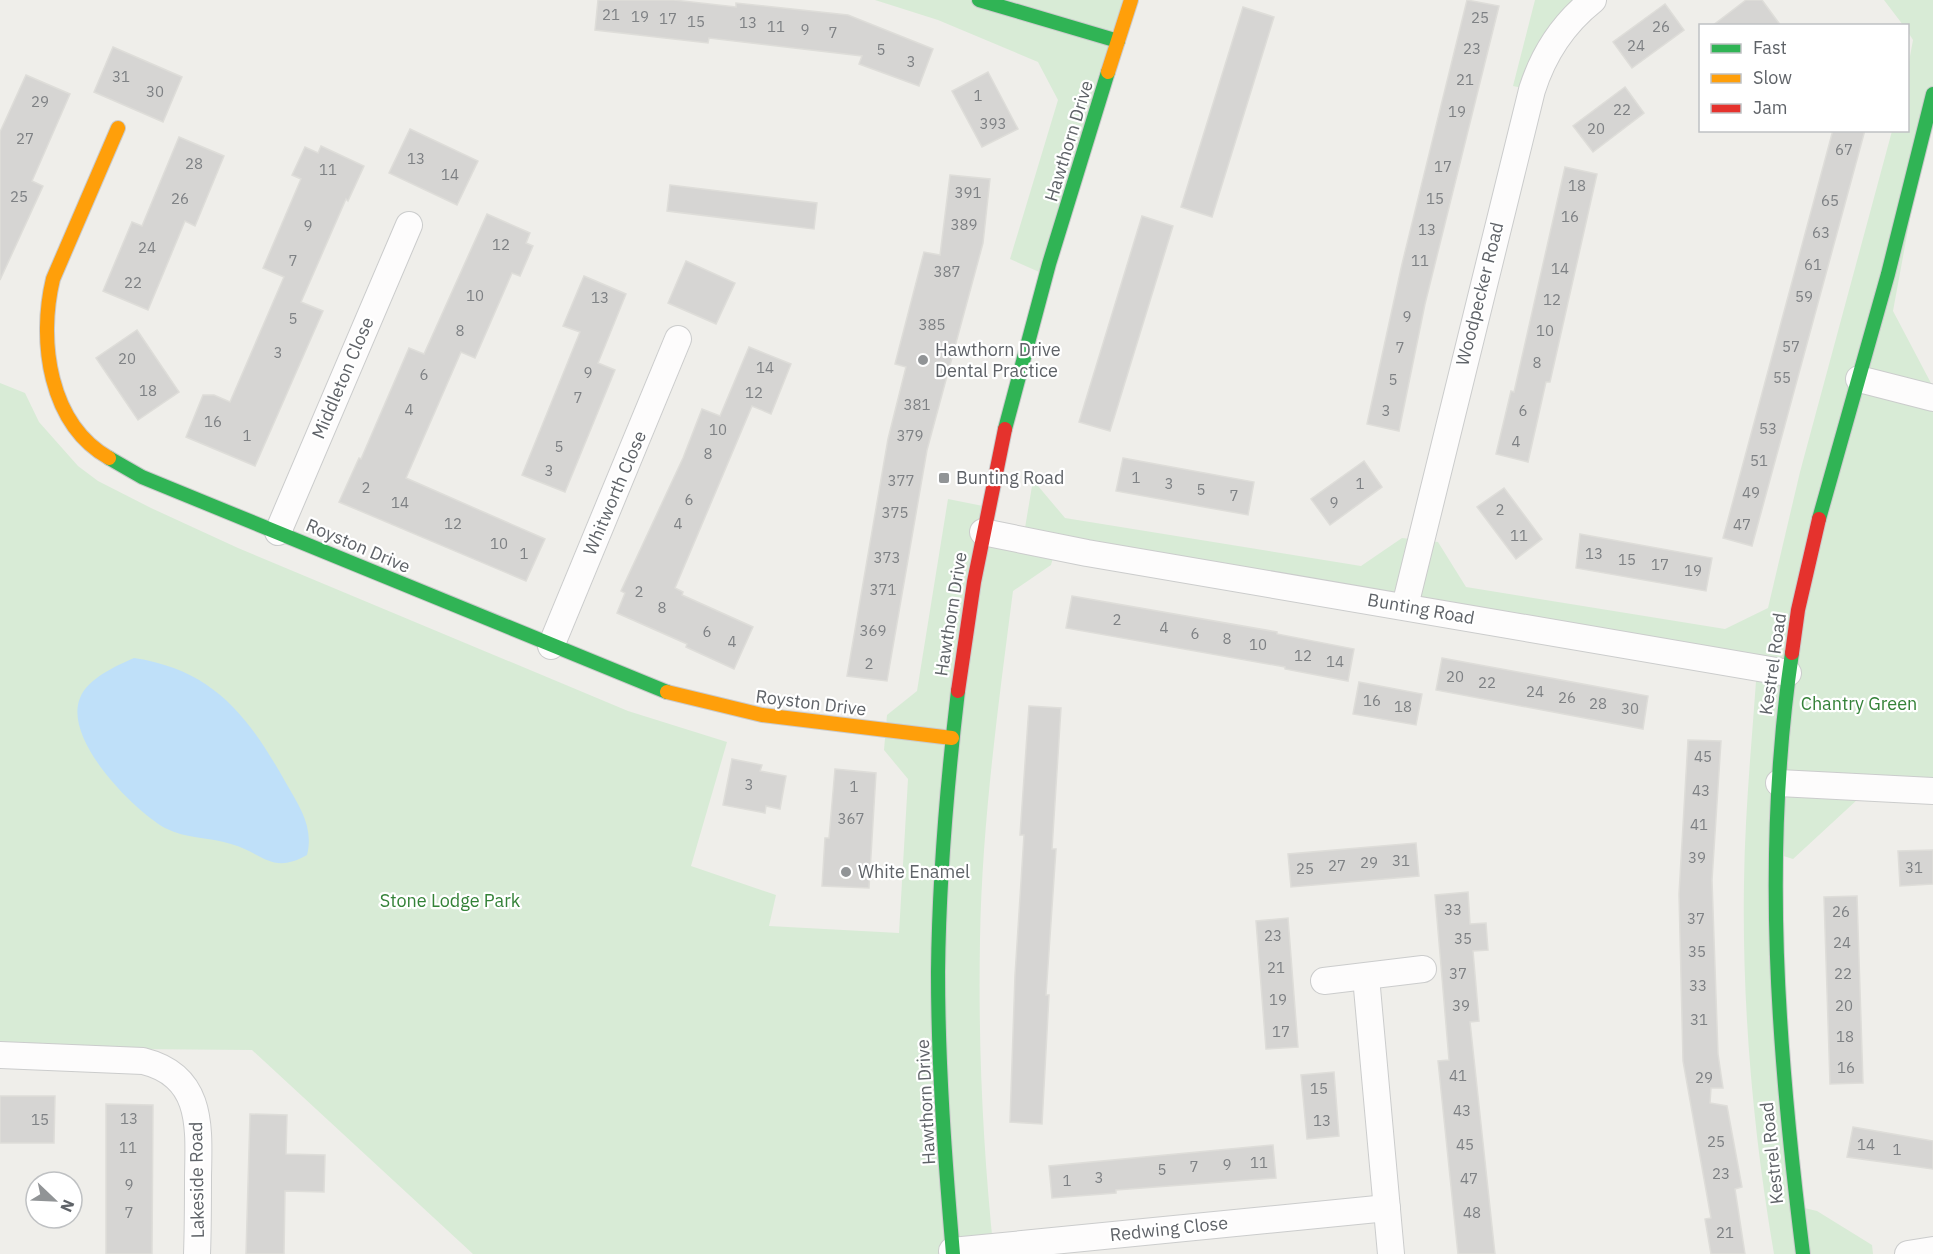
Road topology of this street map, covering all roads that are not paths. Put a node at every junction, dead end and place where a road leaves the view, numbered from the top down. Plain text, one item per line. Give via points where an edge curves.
1 (979, 0) edge
2 (1131, 0) edge
3 (1593, 0) edge
4 (1118, 41) junction
5 (1933, 94) edge
6 (118, 128) dead end
7 (409, 225) dead end
8 (678, 339) dead end
9 (1859, 379) junction
10 (1933, 398) edge
11 (278, 532) junction
12 (983, 532) junction
13 (1405, 606) junction
14 (550, 646) junction
15 (1788, 673) junction
16 (952, 738) junction
17 (1779, 783) junction
18 (1933, 791) edge
19 (1423, 969) dead end
20 (1366, 976) junction
21 (1324, 981) dead end
22 (0, 1055) edge
23 (1387, 1208) junction
24 (1933, 1250) edge
25 (952, 1252) edge
26 (197, 1254) edge
27 (1391, 1254) edge
28 (1803, 1254) edge
29 (1908, 1254) edge

1 - 4 street
2 - 4 street, Hawthorn Drive
3 - 13 street, Woodpecker Road via 1570,20 1546,54 1532,90
4 - 12 street, Hawthorn Drive via 1032,323
5 - 9 street, Kestrel Road
6 - 11 street, Royston Drive via 48,299 46,344 59,401 82,437 109,460
7 - 11 street, Middleton Close
8 - 14 street, Whitworth Close
9 - 10 street
9 - 15 street, Kestrel Road via 1811,549
11 - 14 street, Royston Drive
12 - 13 street, Bunting Road
12 - 16 street, Hawthorn Drive
13 - 15 street, Bunting Road
14 - 16 street, Royston Drive via 651,687 722,708
15 - 17 street, Kestrel Road
16 - 25 street, Hawthorn Drive via 939,968
17 - 18 street
17 - 28 street, Kestrel Road via 1779,1037
19 - 20 street
20 - 21 street
20 - 23 street
22 - 26 street, Lakeside Road via 143,1061 164,1068 181,1081 190,1094 199,1131
23 - 25 street, Redwing Close
23 - 27 street
24 - 29 street

